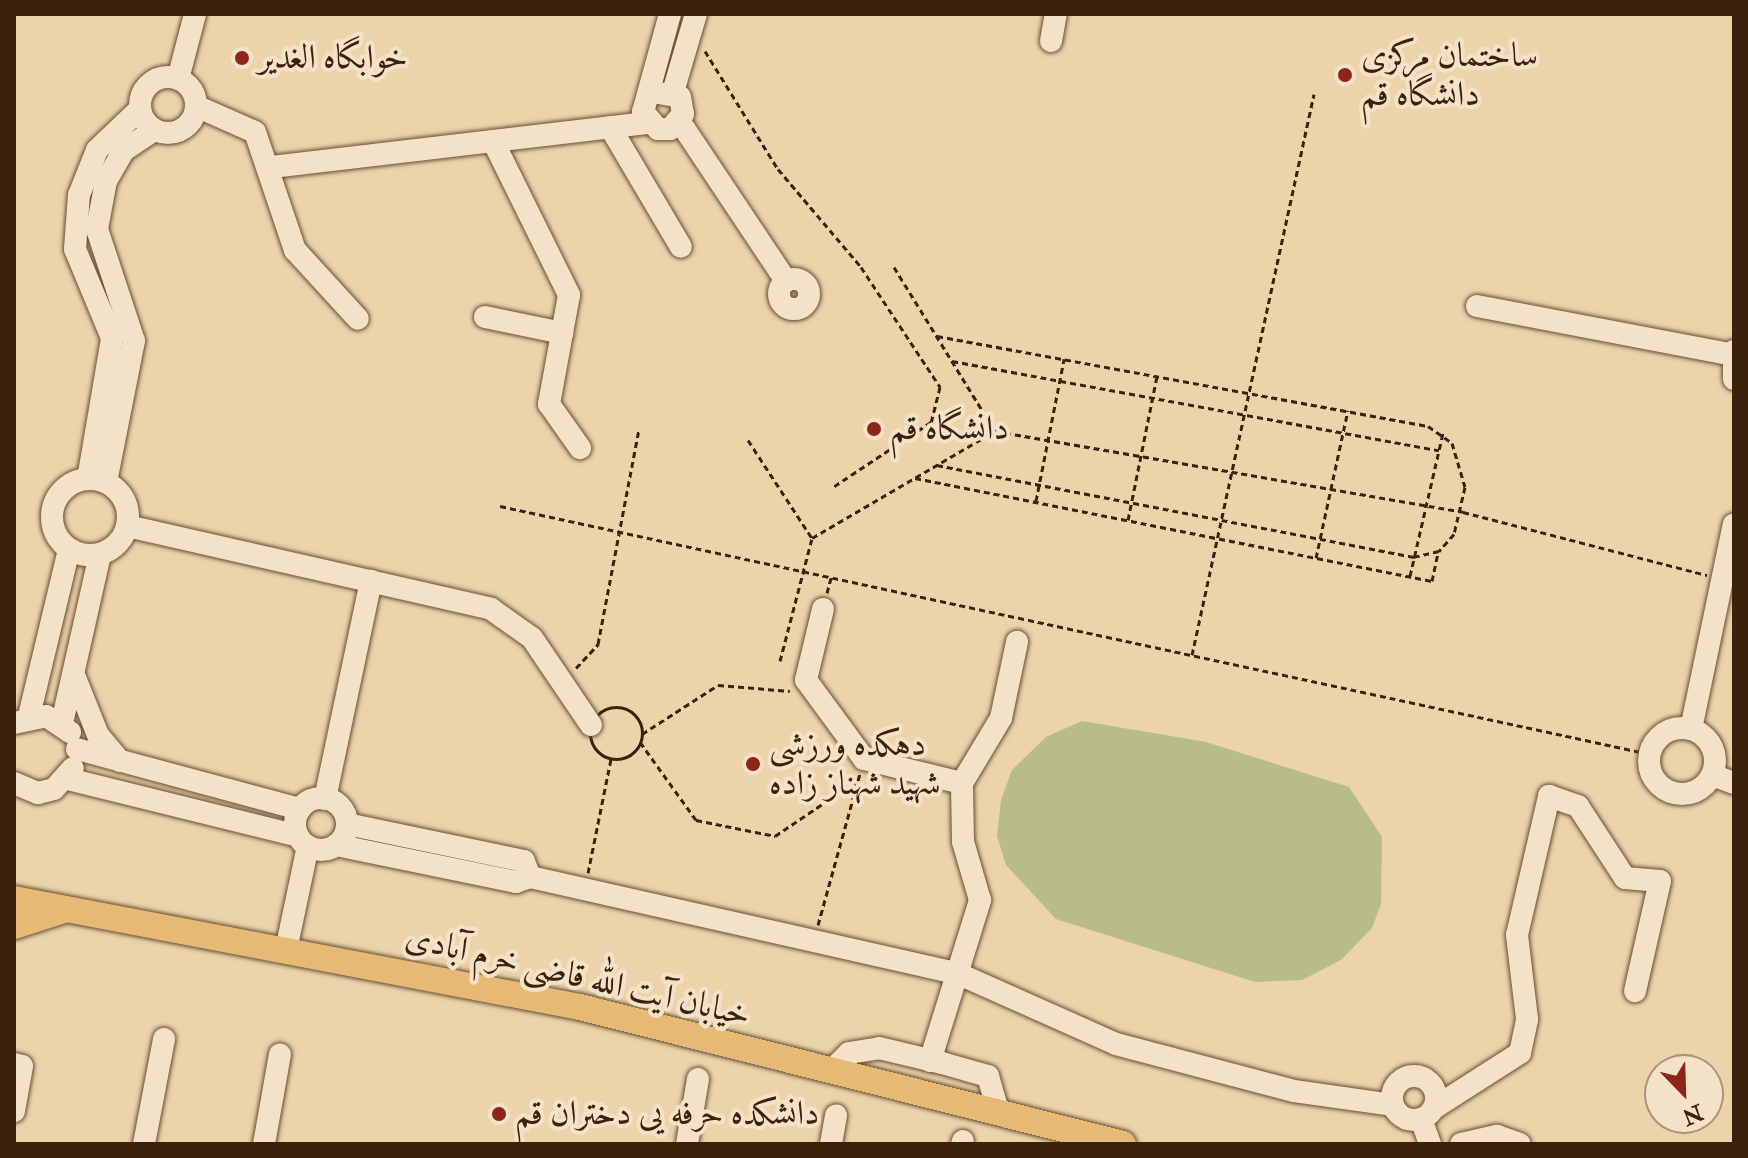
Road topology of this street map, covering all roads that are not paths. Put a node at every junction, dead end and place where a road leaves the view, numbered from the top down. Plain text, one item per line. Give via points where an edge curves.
1 (195, 14) edge
2 (670, 14) edge
3 (1056, 14) edge
4 (695, 18) edge
5 (1051, 41) dead end
6 (178, 79) junction
7 (663, 92) junction
8 (196, 106) junction
9 (140, 109) junction
10 (680, 122) junction
11 (648, 123) junction
12 (610, 127) junction
13 (154, 130) junction
14 (493, 141) junction
15 (272, 167) junction
16 (681, 247) dead end
17 (786, 281) dead end
18 (1477, 306) dead end
19 (485, 317) dead end
20 (358, 319) dead end
21 (562, 333) junction
22 (1733, 353) edge
23 (1734, 379) edge
24 (580, 448) dead end
25 (97, 481) junction
26 (1734, 524) edge
27 (127, 526) junction
28 (69, 550) junction
29 (100, 554) junction
30 (371, 581) junction
31 (823, 609) dead end
32 (1017, 642) dead end
33 (74, 673) junction
34 (19, 713) edge
35 (62, 723) junction
36 (591, 725) road end
37 (1691, 729) junction
38 (77, 749) junction
39 (120, 761) junction
40 (1720, 767) edge
41 (68, 779) junction
42 (14, 783) edge
43 (962, 783) junction
44 (1734, 783) edge
45 (325, 799) junction
46 (300, 809) junction
47 (347, 824) junction
48 (316, 844) junction
49 (530, 877) junction
50 (14, 899) edge
51 (66, 909) junction
52 (14, 926) edge
53 (294, 952) junction
54 (959, 974) junction
55 (1635, 991) dead end
56 (164, 1039) dead end
57 (280, 1054) dead end
58 (930, 1061) junction
59 (18, 1065) edge
60 (831, 1071) junction
61 (698, 1079) dead end
62 (1392, 1105) junction
63 (14, 1111) edge
64 (998, 1111) junction
65 (1428, 1113) junction
66 (836, 1115) dead end
67 (144, 1144) edge
68 (264, 1144) edge
69 (687, 1144) edge
70 (831, 1144) edge
71 (1123, 1144) edge
72 (1430, 1144) edge
73 (1461, 1144) edge
74 (1520, 1144) edge

1 - 6 street
2 - 7 street
3 - 5 street
4 - 7 street
6 - 8 street
6 - 9 street via 146,87
7 - 10 street via 683,105
7 - 11 street via 645,101
8 - 13 street via 182,130
8 - 15 street via 255,132
9 - 13 street
9 - 25 street via 97,150 79,195 75,249 112,338
10 - 11 street via 670,129
10 - 17 street
11 - 12 street
12 - 14 street
12 - 16 street
13 - 25 street via 123,151 106,181 97,229 134,341
14 - 15 street
14 - 21 street via 569,295
15 - 20 street via 277,210 295,250
18 - 22 street
19 - 21 street
21 - 24 street via 549,404
22 - 23 street
25 - 27 street via 127,509
25 - 28 street via 69,485 51,518
26 - 37 street
27 - 29 street
27 - 30 street
28 - 29 street
28 - 34 street via 39,674
29 - 33 street
30 - 36 street via 491,609 532,638
30 - 45 street
31 - 43 street via 806,680 861,770
32 - 43 street via 1001,718
33 - 35 street
33 - 39 street via 82,705
34 - 35 street
35 - 38 street
37 - 40 street via 1706,738
37 - 40 street via 1665,733 1650,754 1651,773 1671,792 1699,789
38 - 39 street
38 - 41 street
39 - 46 street
40 - 44 street
41 - 42 street via 38,793
41 - 48 street
43 - 54 street via 963,842 980,900
45 - 46 street
45 - 47 street via 341,807
46 - 48 street
47 - 48 street
47 - 49 street via 524,861
48 - 49 street via 516,882
48 - 53 street
49 - 54 street
50 - 51 main road, خیابان آیت الله قاضی خرم آبادی
51 - 52 main road
51 - 53 main road, خیابان آیت الله قاضی خرم آبادی
53 - 60 main road, خیابان آیت الله قاضی خرم آبادی via 580,1007
54 - 58 street
54 - 62 street via 1116,1044 1294,1091
55 - 65 street via 1660,881 1625,878 1578,806 1549,796 1517,935 1527,1019 1520,1053
56 - 67 street
57 - 68 street
58 - 60 street via 879,1048 849,1053
58 - 64 street via 988,1076
59 - 63 street
60 - 64 main road, خیابان آیت الله قاضی خرم آبادی
61 - 69 street
62 - 65 street via 1404,1118
62 - 65 street via 1393,1087 1415,1076 1436,1090
64 - 71 main road, خیابان آیت الله قاضی خرم آبادی
65 - 72 street
66 - 70 street
73 - 74 street via 1497,1136

